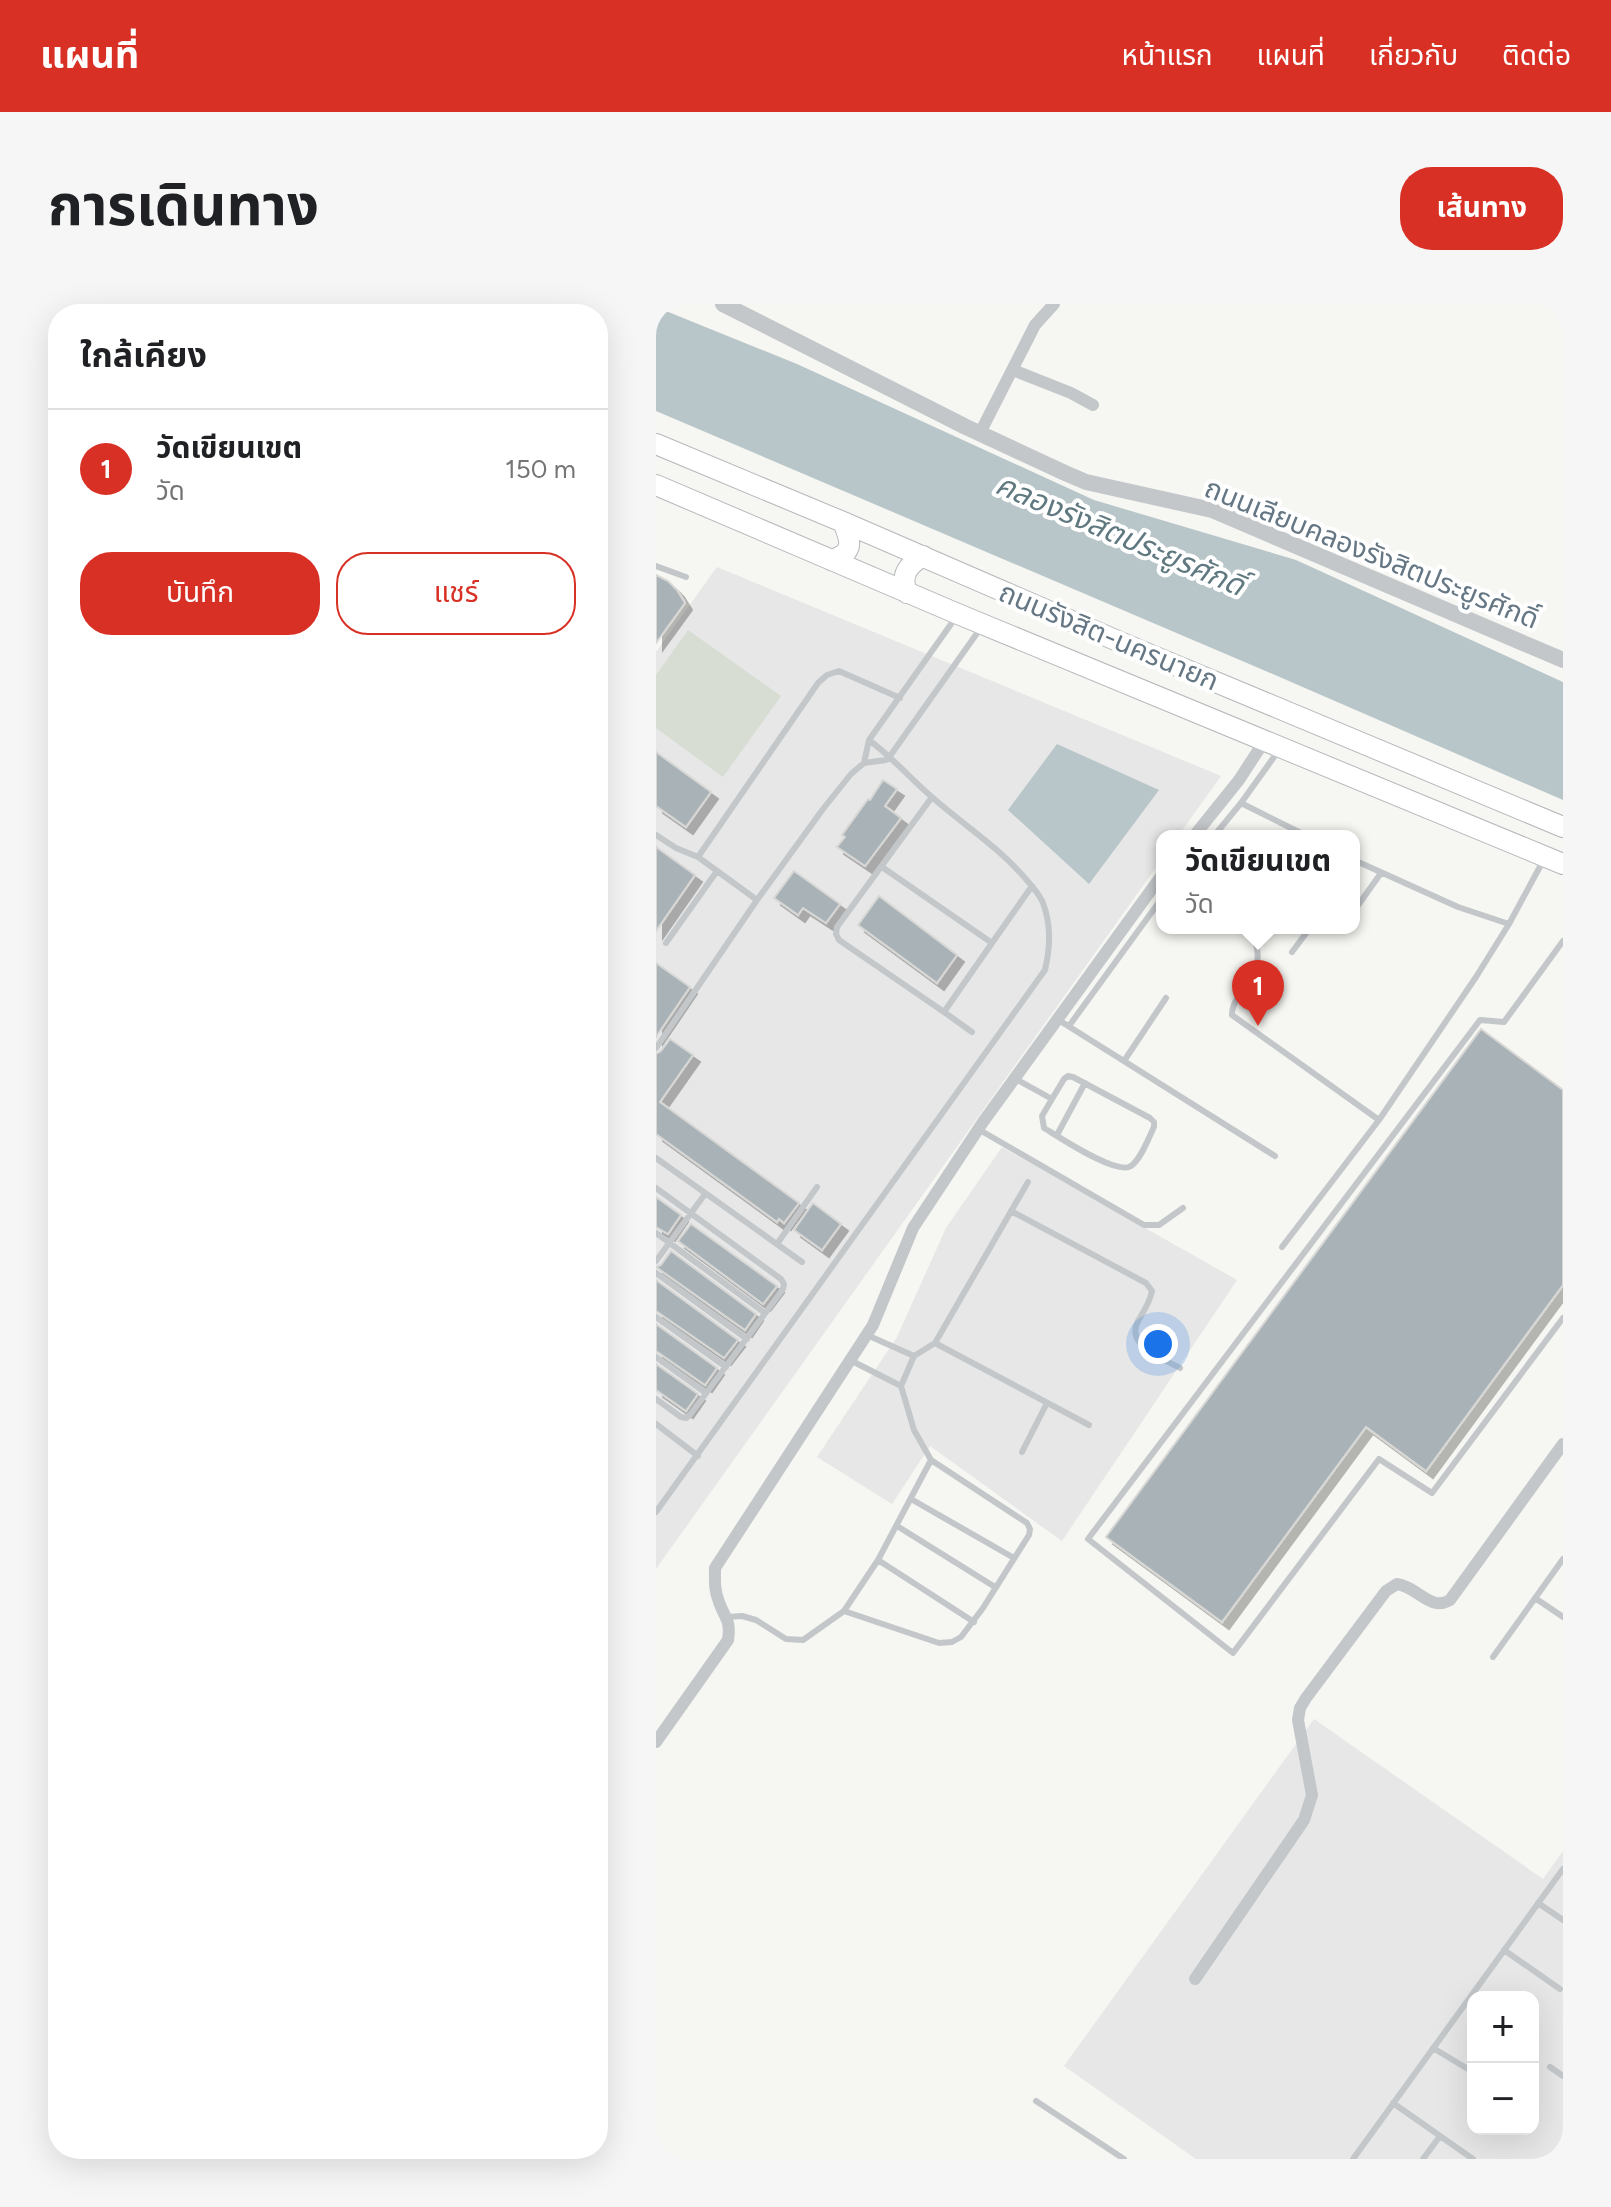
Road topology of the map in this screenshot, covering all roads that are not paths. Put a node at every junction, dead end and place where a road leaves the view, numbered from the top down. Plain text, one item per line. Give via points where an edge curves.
1 (723, 304) edge
2 (1054, 304) edge
3 (1013, 370) junction
4 (1093, 405) dead end
5 (980, 433) junction
6 (656, 444) edge
7 (656, 485) edge
8 (843, 522) junction
9 (923, 556) junction
10 (831, 560) junction
11 (656, 566) edge
12 (686, 577) dead end
13 (907, 593) junction
14 (958, 614) junction
15 (983, 625) junction
16 (1563, 660) edge
17 (900, 698) junction
18 (869, 740) junction
19 (1273, 744) junction
20 (890, 756) junction
21 (864, 763) junction
22 (932, 797) junction
23 (1241, 803) junction
24 (1563, 827) edge
25 (1199, 830) edge
26 (1219, 830) edge
27 (1295, 830) edge
28 (656, 835) edge
29 (698, 857) junction
30 (1554, 860) edge
31 (1360, 863) edge
32 (882, 867) junction
33 (717, 871) junction
34 (1381, 873) junction
35 (1156, 883) edge
36 (1032, 886) junction
37 (757, 900) junction
38 (1360, 903) edge
39 (1156, 906) edge
40 (1509, 924) junction
41 (1251, 934) edge
42 (1306, 934) edge
43 (1563, 941) edge
44 (666, 943) dead end
45 (992, 943) junction
46 (1292, 952) dead end
47 (1166, 998) dead end
48 (944, 1012) junction
49 (1057, 1019) junction
50 (1069, 1026) junction
51 (972, 1032) dead end
52 (656, 1048) edge
53 (1124, 1061) junction
54 (1015, 1078) junction
55 (1085, 1083) junction
56 (1052, 1099) junction
57 (1379, 1120) junction
58 (978, 1129) junction
59 (1057, 1135) junction
60 (1275, 1156) dead end
61 (656, 1158) edge
62 (1028, 1182) dead end
63 (817, 1187) dead end
64 (656, 1188) edge
65 (705, 1194) junction
66 (1183, 1208) dead end
67 (1011, 1211) junction
68 (691, 1213) junction
69 (656, 1233) edge
70 (670, 1243) junction
71 (777, 1244) junction
72 (1282, 1247) dead end
73 (656, 1261) edge
74 (802, 1262) dead end
75 (656, 1273) edge
76 (765, 1313) junction
77 (656, 1317) edge
78 (1563, 1318) edge
79 (867, 1335) junction
80 (747, 1339) junction
81 (935, 1343) junction
82 (914, 1356) junction
83 (656, 1357) edge
84 (850, 1360) junction
85 (726, 1367) junction
86 (1180, 1368) dead end
87 (901, 1386) junction
88 (706, 1393) junction
89 (657, 1401) edge
90 (1047, 1403) junction
91 (656, 1424) edge
92 (1089, 1425) dead end
93 (1563, 1444) edge
94 (1022, 1452) dead end
95 (698, 1456) junction
96 (931, 1460) junction
97 (911, 1499) junction
98 (656, 1512) edge
99 (897, 1526) junction
100 (1014, 1558) junction
101 (1563, 1559) edge
102 (878, 1560) junction
103 (995, 1587) junction
104 (1535, 1598) junction
105 (844, 1611) junction
106 (727, 1617) junction
107 (1563, 1617) edge
108 (974, 1622) junction
109 (1493, 1657) dead end
110 (656, 1742) edge
111 (1563, 1869) edge
112 (1538, 1903) junction
113 (1563, 1920) edge
114 (1504, 1950) junction
115 (1195, 1979) dead end
116 (1560, 1989) dead end
117 (1433, 2048) junction
118 (1550, 2067) dead end
119 (1467, 2068) edge
120 (1563, 2076) edge
121 (1036, 2101) dead end
122 (1393, 2103) junction
123 (1440, 2136) junction
124 (1124, 2159) edge
125 (1353, 2159) edge
126 (1423, 2159) edge
127 (1473, 2159) edge

1 - 5 street, ถนนเลียบคลองรังสิตประยูรศักดิ์
2 - 3 street via 1035,325
3 - 4 street
3 - 5 street
5 - 16 street, ถนนเลียบคลองรังสิตประยูรศักดิ์ via 1086,482 1212,510
6 - 8 main road, ถนนรังสิต-นครนายก
7 - 10 main road, ถนนรังสิต-นครนายก
8 - 9 main road, ถนนรังสิต-นครนายก
8 - 10 main road via 848,549
9 - 13 main road via 905,572
9 - 24 main road, ถนนรังสิต-นครนายก
10 - 13 main road, ถนนรังสิต-นครนายก
11 - 12 lane
13 - 14 main road, ถนนรังสิต-นครนายก
14 - 15 main road, ถนนรังสิต-นครนายก
14 - 17 lane
15 - 19 main road, ถนนรังสิต-นครนายก
15 - 20 lane
17 - 18 lane
17 - 29 lane via 839,671 827,675
18 - 20 lane
18 - 21 lane
19 - 23 lane
19 - 25 street
19 - 30 main road, ถนนรังสิต-นครนายก
20 - 21 lane
20 - 22 lane
21 - 37 lane
22 - 32 lane
22 - 36 lane via 991,844
23 - 26 lane
23 - 27 lane
28 - 29 lane
29 - 33 lane
30 - 40 lane
31 - 34 lane
32 - 45 lane
32 - 48 lane via 836,934
33 - 37 lane
33 - 44 lane
34 - 38 lane
34 - 40 lane
35 - 49 street
36 - 45 lane
36 - 95 lane via 1043,903 1049,935 1045,970
37 - 52 lane
39 - 50 lane
40 - 57 lane
41 - 57 lane via 1259,953 1257,964 1232,1015
42 - 46 lane
43 - 78 lane via 1504,1022 1480,1020 1088,1539 1233,1653 1379,1459 1432,1493
45 - 48 lane
47 - 53 lane
48 - 51 lane
49 - 50 lane
49 - 54 street
50 - 53 lane
53 - 60 lane
54 - 56 lane
54 - 58 street
55 - 56 lane via 1068,1076
55 - 59 lane
55 - 59 lane via 1150,1118 1154,1127 1126,1169
56 - 59 lane via 1041,1122
57 - 72 lane
58 - 66 lane via 1144,1225 1159,1225
58 - 79 street via 913,1228
61 - 65 lane
62 - 67 lane
63 - 71 lane
64 - 68 lane
65 - 68 lane
65 - 71 lane
67 - 81 lane
67 - 86 lane via 1146,1283 1151,1297 1135,1337 1140,1346
68 - 70 lane
68 - 76 lane via 781,1279 783,1289
69 - 70 lane
70 - 73 lane
70 - 76 lane
71 - 74 lane
75 - 80 lane
76 - 80 lane
77 - 85 lane
79 - 82 lane
79 - 84 street
80 - 85 lane
81 - 82 lane
81 - 90 lane
82 - 87 lane
83 - 88 lane
84 - 87 lane
84 - 106 street via 715,1568 714,1586
85 - 88 lane
87 - 96 lane via 914,1430
88 - 89 lane via 686,1418
90 - 92 lane
90 - 94 lane
91 - 95 lane
93 - 115 street via 1450,1600 1435,1604 1397,1584 1386,1591 1306,1698 1298,1720 1312,1795 1307,1813
95 - 98 lane
96 - 97 lane
96 - 100 lane via 1027,1523 1029,1535
97 - 99 lane
97 - 100 lane
99 - 102 lane
99 - 103 lane
100 - 103 lane
101 - 104 lane
102 - 105 lane
102 - 108 lane
103 - 108 lane
104 - 107 lane
104 - 109 lane
105 - 106 lane via 803,1640 786,1639 756,1620
105 - 108 lane via 939,1643 961,1637
106 - 110 street via 728,1640
111 - 112 lane
112 - 113 lane
112 - 114 lane
114 - 116 lane
114 - 117 lane
117 - 119 lane
117 - 122 lane
118 - 120 lane
121 - 124 lane
122 - 123 lane
122 - 125 lane
123 - 126 lane
123 - 127 lane

